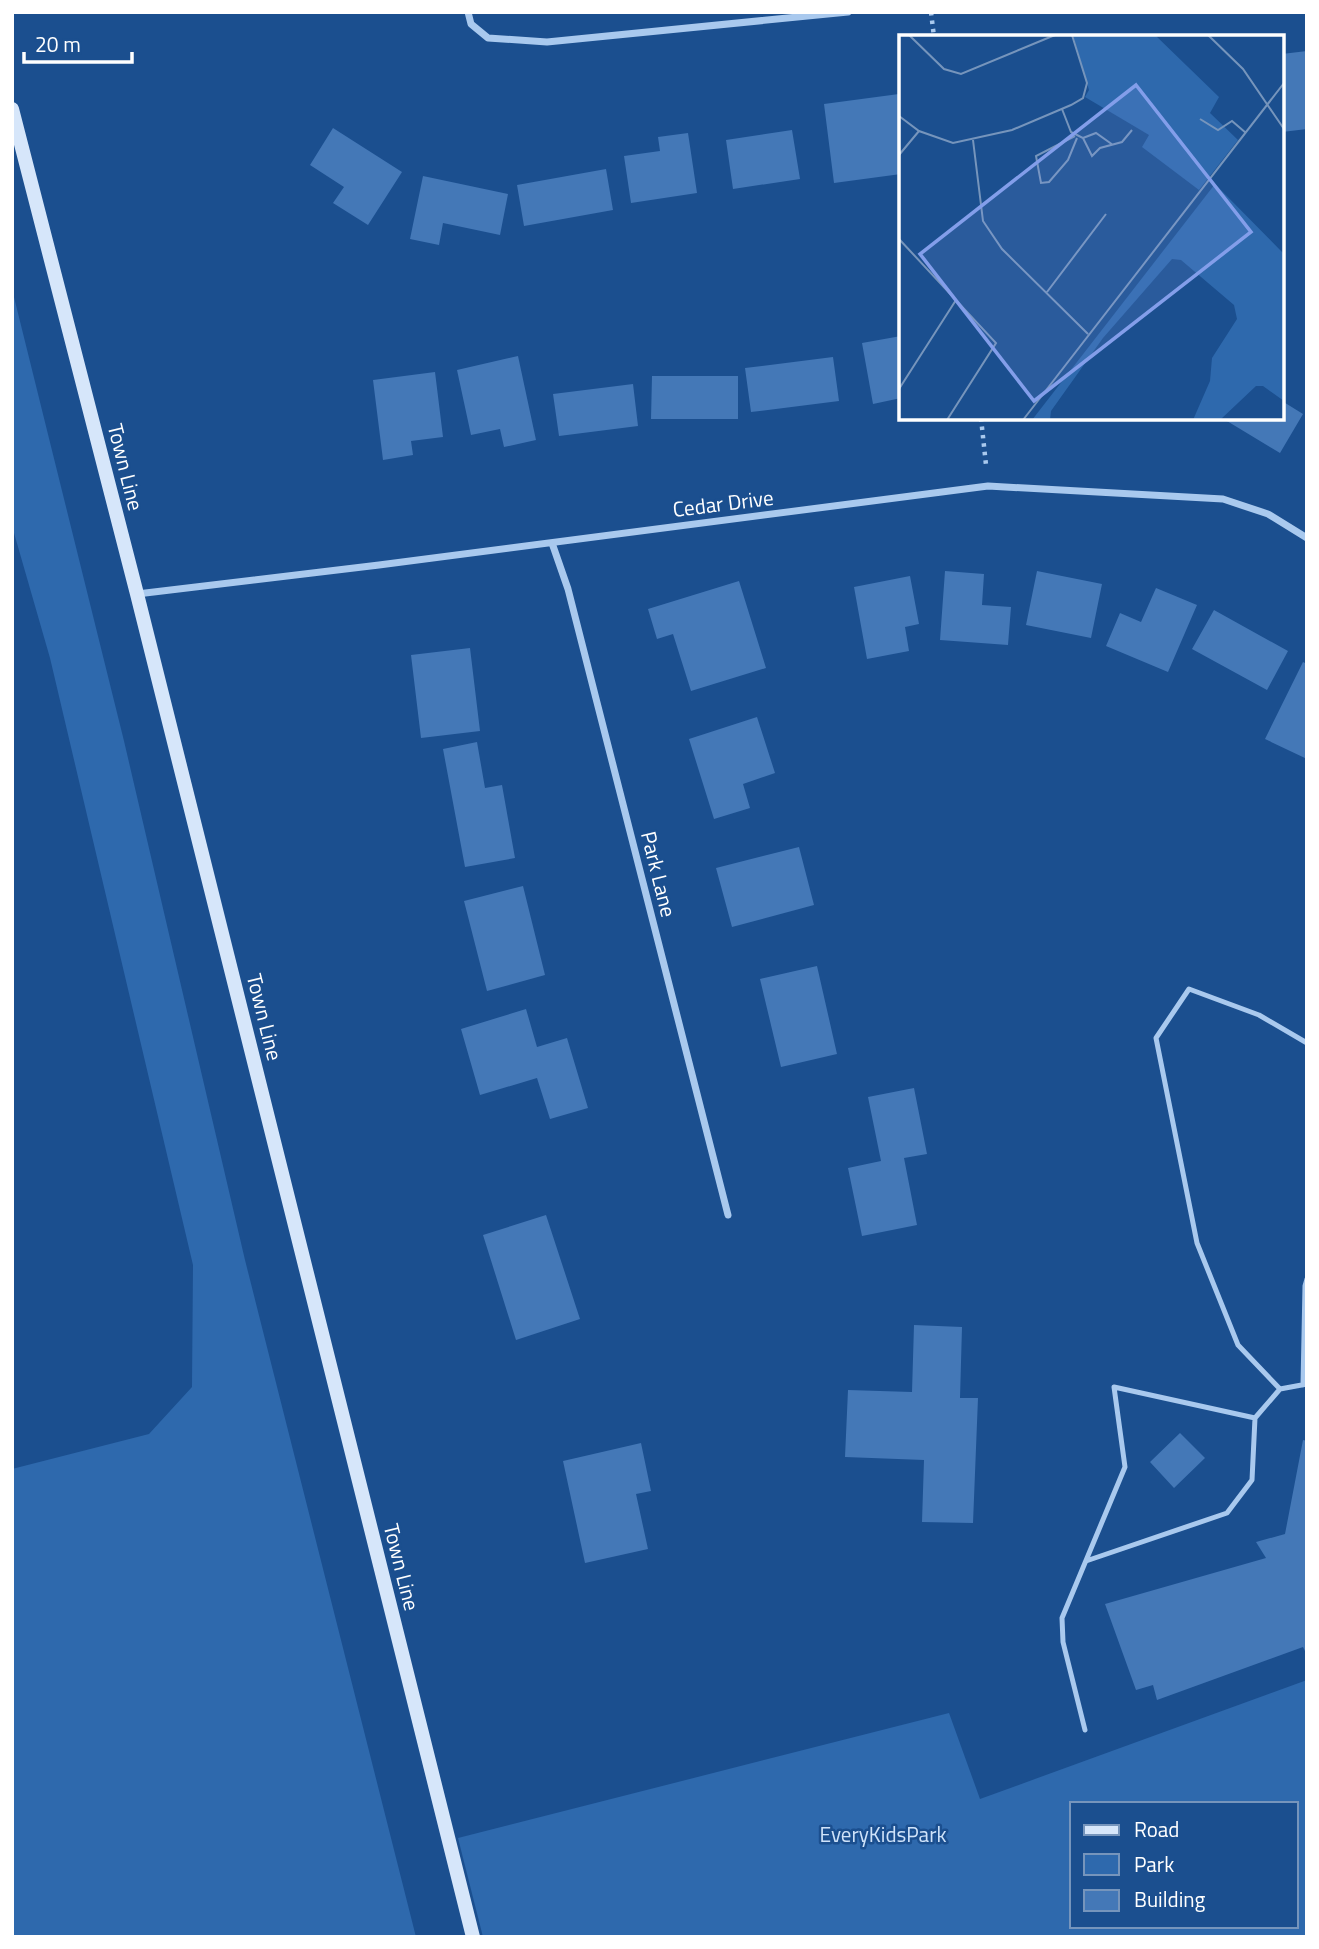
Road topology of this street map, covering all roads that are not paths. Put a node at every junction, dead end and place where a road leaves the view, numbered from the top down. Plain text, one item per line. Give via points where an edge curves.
1 (468, 12) edge
2 (848, 12) edge
3 (12, 109) edge
4 (1307, 538) edge
5 (552, 543) junction
6 (137, 594) junction
7 (1307, 1043) edge
8 (728, 1215) dead end
9 (1307, 1279) edge
10 (1305, 1384) edge
11 (1280, 1389) junction
12 (1255, 1418) junction
13 (1086, 1561) junction
14 (1085, 1730) dead end
15 (473, 1937) edge

1 - 2 street via 471,24 488,38 547,42
3 - 6 main road, Town Line
4 - 5 street, Cedar Drive via 1268,513 1223,499 988,486
5 - 6 street, Cedar Drive
5 - 8 street, Park Lane via 572,603
6 - 15 main road, Town Line
7 - 11 lane via 1259,1015 1189,989 1156,1038 1196,1243 1238,1345
9 - 10 lane
10 - 11 lane
11 - 12 lane
12 - 13 lane via 1252,1480 1227,1513
12 - 13 lane via 1114,1387 1125,1467
13 - 14 lane via 1062,1618 1063,1642

